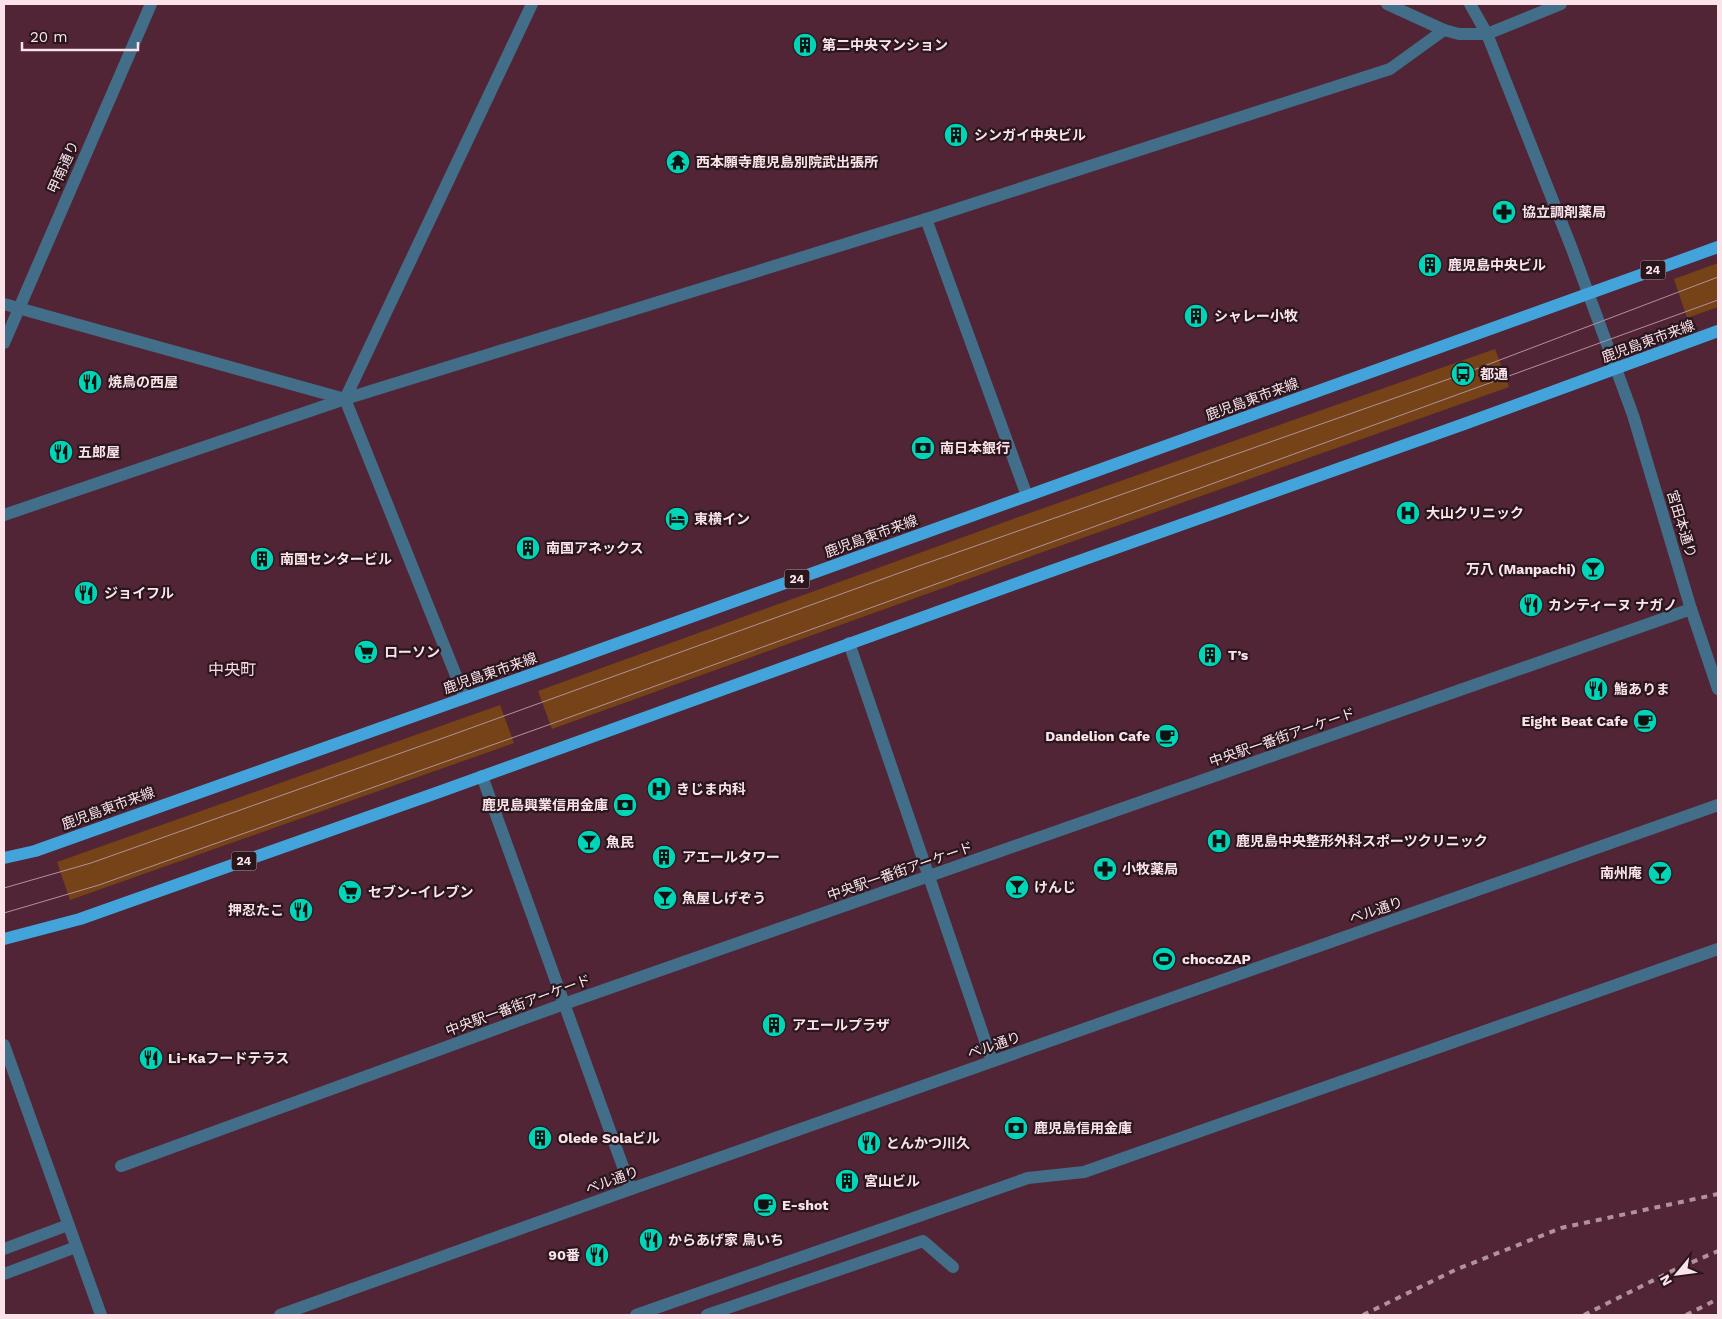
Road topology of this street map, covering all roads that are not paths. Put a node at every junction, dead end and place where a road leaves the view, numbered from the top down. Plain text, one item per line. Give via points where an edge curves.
1 (151, 4) edge
2 (532, 4) edge
3 (1387, 4) edge
4 (1470, 4) edge
5 (1561, 4) edge
6 (1444, 30) junction
7 (1486, 34) junction
8 (926, 219) junction
9 (1718, 247) edge
10 (1588, 293) junction
11 (4, 304) edge
12 (18, 308) junction
13 (1718, 331) edge
14 (4, 342) edge
15 (1616, 368) junction
16 (345, 399) junction
17 (1027, 496) junction
18 (4, 515) edge
19 (1692, 609) junction
20 (849, 644) junction
21 (1718, 689) edge
22 (465, 698) junction
23 (482, 776) junction
24 (1718, 805) edge
25 (4, 858) edge
26 (929, 876) junction
27 (4, 939) edge
28 (1718, 949) edge
29 (564, 1004) junction
30 (4, 1045) edge
31 (992, 1061) junction
32 (121, 1166) dead end
33 (631, 1189) junction
34 (68, 1225) junction
35 (76, 1247) junction
36 (4, 1249) edge
37 (954, 1267) dead end
38 (4, 1274) edge
39 (101, 1315) edge
40 (280, 1315) edge
41 (636, 1315) edge
42 (707, 1315) edge

1 - 12 street, 甲南通り
2 - 16 street
3 - 6 street
4 - 7 street, 宮田本通り
5 - 7 street
6 - 7 street via 1459,34
6 - 8 street via 1390,69
7 - 10 street, 宮田本通り
8 - 16 street
8 - 17 street
9 - 10 main road, 鹿児島東市来線 / 24
10 - 15 street, 宮田本通り
10 - 17 main road, 鹿児島東市来線 / 24
11 - 12 street
12 - 14 street, 甲南通り
12 - 16 street
13 - 15 main road, 鹿児島東市来線 / 24
15 - 19 street, 宮田本通り
15 - 20 main road, 鹿児島東市来線 / 24
16 - 18 street
16 - 22 street
17 - 22 main road, 鹿児島東市来線 / 24
19 - 21 street, 宮田本通り
19 - 26 street, 中央駅一番街アーケード
20 - 23 main road, 鹿児島東市来線 / 24
20 - 26 street
22 - 25 main road, 鹿児島東市来線 / 24 via 35,850
23 - 27 main road, 鹿児島東市来線 / 24 via 80,919
23 - 29 street
24 - 31 street, ベル通り
26 - 29 street, 中央駅一番街アーケード
26 - 31 street
28 - 41 street via 1084,1172 1028,1178
29 - 32 street, 中央駅一番街アーケード
29 - 33 street
30 - 34 street
31 - 33 street, ベル通り
33 - 40 street, ベル通り
34 - 35 street
34 - 36 street
35 - 38 street
35 - 39 street
37 - 42 street via 923,1241

